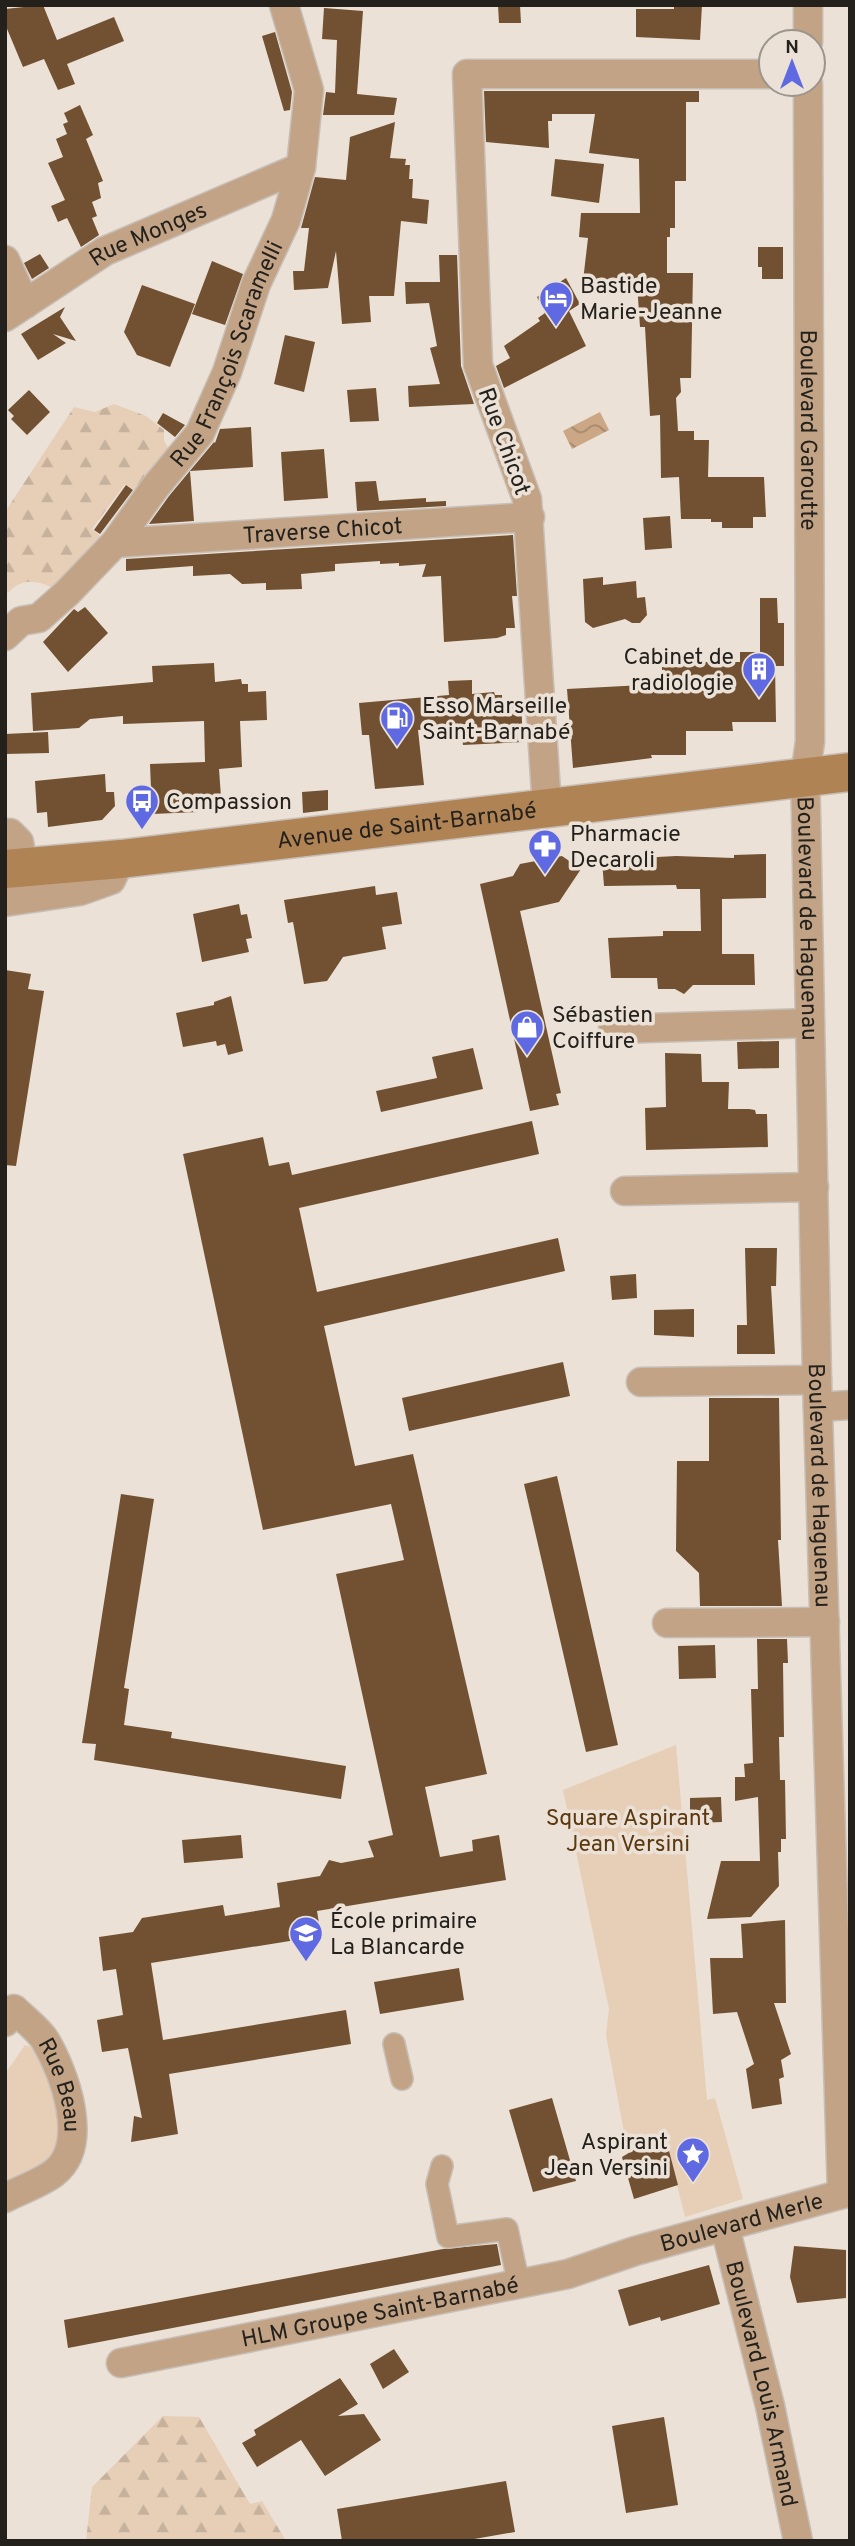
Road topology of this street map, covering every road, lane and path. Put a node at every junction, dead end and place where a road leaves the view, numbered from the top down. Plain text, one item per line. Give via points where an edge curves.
1 (284, 5) edge
2 (808, 5) edge
3 (808, 28) edge
4 (757, 74) edge
5 (808, 98) edge
6 (301, 167) junction
7 (5, 260) edge
8 (15, 310) edge
9 (530, 517) junction
10 (114, 543) junction
11 (11, 620) edge
12 (850, 772) edge
13 (805, 777) junction
14 (547, 808) junction
15 (5, 833) edge
16 (121, 859) junction
17 (14, 868) edge
18 (5, 902) edge
19 (810, 1023) junction
20 (613, 1028) dead end
21 (814, 1187) junction
22 (625, 1191) dead end
23 (641, 1382) dead end
24 (818, 1394) junction
25 (850, 1405) edge
26 (667, 1623) dead end
27 (834, 1626) edge
28 (841, 1869) edge
29 (5, 2022) edge
30 (394, 2044) dead end
31 (402, 2079) dead end
32 (442, 2166) dead end
33 (846, 2193) edge
34 (5, 2198) edge
35 (725, 2227) junction
36 (635, 2251) joint
37 (519, 2284) junction
38 (121, 2363) dead end
39 (799, 2541) edge

1 - 6 street, Rue François Scaramelli via 309,90
2 - 3 street
4 - 9 street, Rue Chicot via 467,74 478,365
5 - 13 street, Boulevard Garoutte via 810,741
6 - 8 street, Rue Monges via 106,251
6 - 10 street, Rue François Scaramelli via 286,220 256,284 228,372 201,433
7 - 8 street
9 - 10 street, Traverse Chicot
9 - 14 street, Rue Chicot
10 - 11 street, Rue François Scaramelli via 39,618
12 - 13 main road, Avenue de Saint-Barnabé
13 - 14 main road, Avenue de Saint-Barnabé
13 - 19 street, Boulevard de Haguenau
14 - 16 main road, Avenue de Saint-Barnabé
15 - 17 street via 19,842
16 - 17 main road, Avenue de Saint-Barnabé
16 - 18 street via 111,880 80,891
19 - 20 street
19 - 21 street, Boulevard de Haguenau
21 - 22 street
21 - 24 street, Boulevard de Haguenau
23 - 24 street
24 - 25 street
24 - 27 street, Boulevard de Haguenau
26 - 27 street
27 - 28 street, Boulevard de Haguenau
28 - 33 street, Boulevard de Haguenau
29 - 34 street, Rue Beau via 14,2010 44,2038 60,2071 74,2126 66,2156 55,2172
30 - 31 street
32 - 37 street via 437,2183 448,2237 507,2229
33 - 35 street, Boulevard Merle
35 - 36 street, Boulevard Merle
35 - 39 street, Boulevard Louis Armand
36 - 37 street, HLM Groupe Saint-Barnabé via 568,2274
37 - 38 street, HLM Groupe Saint-Barnabé

